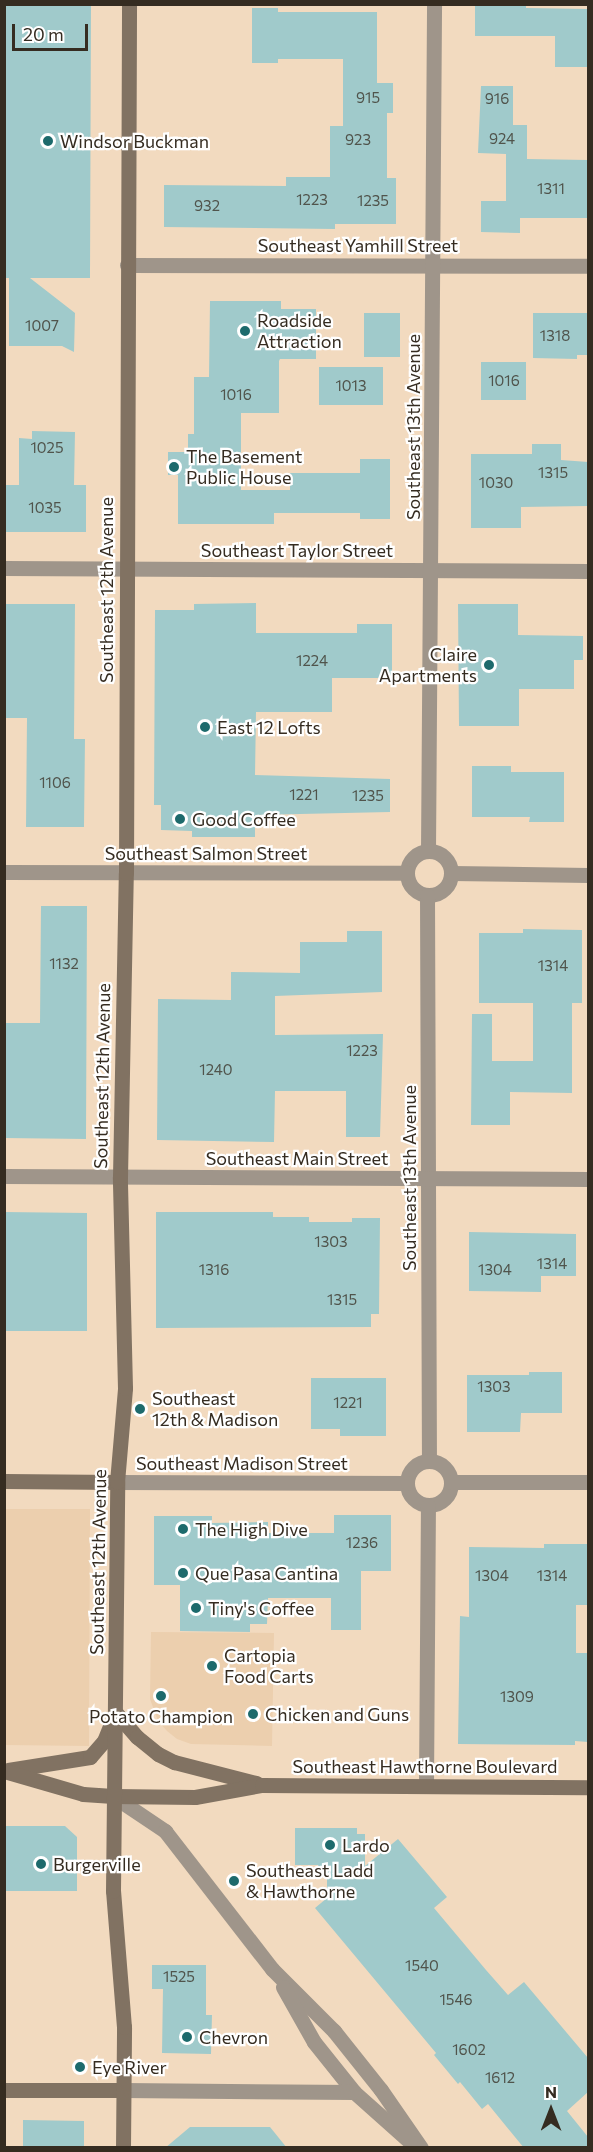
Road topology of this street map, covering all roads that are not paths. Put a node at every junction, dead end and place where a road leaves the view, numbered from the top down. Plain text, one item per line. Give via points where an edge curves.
1 (129, 4) edge
2 (434, 4) edge
3 (127, 265) junction
4 (434, 265) junction
5 (588, 266) edge
6 (4, 568) edge
7 (125, 569) junction
8 (431, 570) junction
9 (588, 571) edge
10 (428, 851) junction
11 (4, 872) edge
12 (126, 873) junction
13 (407, 873) junction
14 (451, 873) junction
15 (588, 875) edge
16 (428, 895) junction
17 (4, 1176) edge
18 (120, 1177) junction
19 (429, 1177) junction
20 (588, 1179) edge
21 (429, 1461) junction
22 (4, 1481) edge
23 (117, 1482) junction
24 (451, 1482) junction
25 (588, 1482) edge
26 (407, 1483) junction
27 (428, 1506) junction
28 (116, 1713) junction
29 (4, 1771) edge
30 (262, 1785) junction
31 (426, 1786) junction
32 (588, 1787) edge
33 (113, 1796) junction
34 (272, 1969) junction
35 (4, 2090) edge
36 (123, 2090) junction
37 (354, 2092) junction
38 (123, 2148) edge
39 (419, 2148) edge

1 - 3 main road, Southeast 12th Avenue
2 - 4 street, Southeast 13th Avenue
3 - 4 street, Southeast Yamhill Street
3 - 7 main road, Southeast 12th Avenue
4 - 5 street, Southeast Yamhill Street
4 - 8 street, Southeast 13th Avenue
6 - 7 street, Southeast Taylor Street
7 - 8 street, Southeast Taylor Street
7 - 12 main road, Southeast 12th Avenue
8 - 9 street, Southeast Taylor Street
8 - 10 street, Southeast 13th Avenue
10 - 13 street via 411,860
10 - 14 street via 441,854
11 - 12 street, Southeast Salmon Street
12 - 13 street, Southeast Salmon Street
12 - 18 main road, Southeast 12th Avenue
13 - 16 street via 411,885
14 - 15 street
14 - 16 street via 441,891
16 - 19 street, Southeast 13th Avenue
17 - 18 street, Southeast Main Street
18 - 19 street, Southeast Main Street
18 - 23 main road, Southeast 12th Avenue via 125,1388
19 - 20 street, Southeast Main Street
19 - 21 street, Southeast 13th Avenue
21 - 24 street via 443,1467
21 - 26 street via 414,1467
22 - 23 main road, Southeast Madison Street
23 - 26 street, Southeast Madison Street
23 - 28 main road, Southeast 12th Avenue
24 - 25 street
24 - 27 street via 445,1498
26 - 27 street via 412,1498
27 - 31 street
28 - 29 main road, Southeast Hawthorne Boulevard via 104,1741 90,1757
28 - 30 main road, Southeast Hawthorne Boulevard via 142,1742 174,1762
28 - 33 main road, Southeast 12th Avenue
29 - 33 main road, Southeast Hawthorne Boulevard via 82,1794
30 - 31 main road, Southeast Hawthorne Boulevard
30 - 33 main road, Southeast Hawthorne Boulevard via 195,1797
31 - 32 main road, Southeast Hawthorne Boulevard
33 - 34 street via 165,1832
33 - 36 main road, Southeast 12th Avenue via 113,1891 124,2027
34 - 37 street via 314,2042
34 - 39 street via 334,2031 381,2090
35 - 36 main road
36 - 37 street
36 - 38 main road, Southeast 12th Avenue
37 - 39 street

